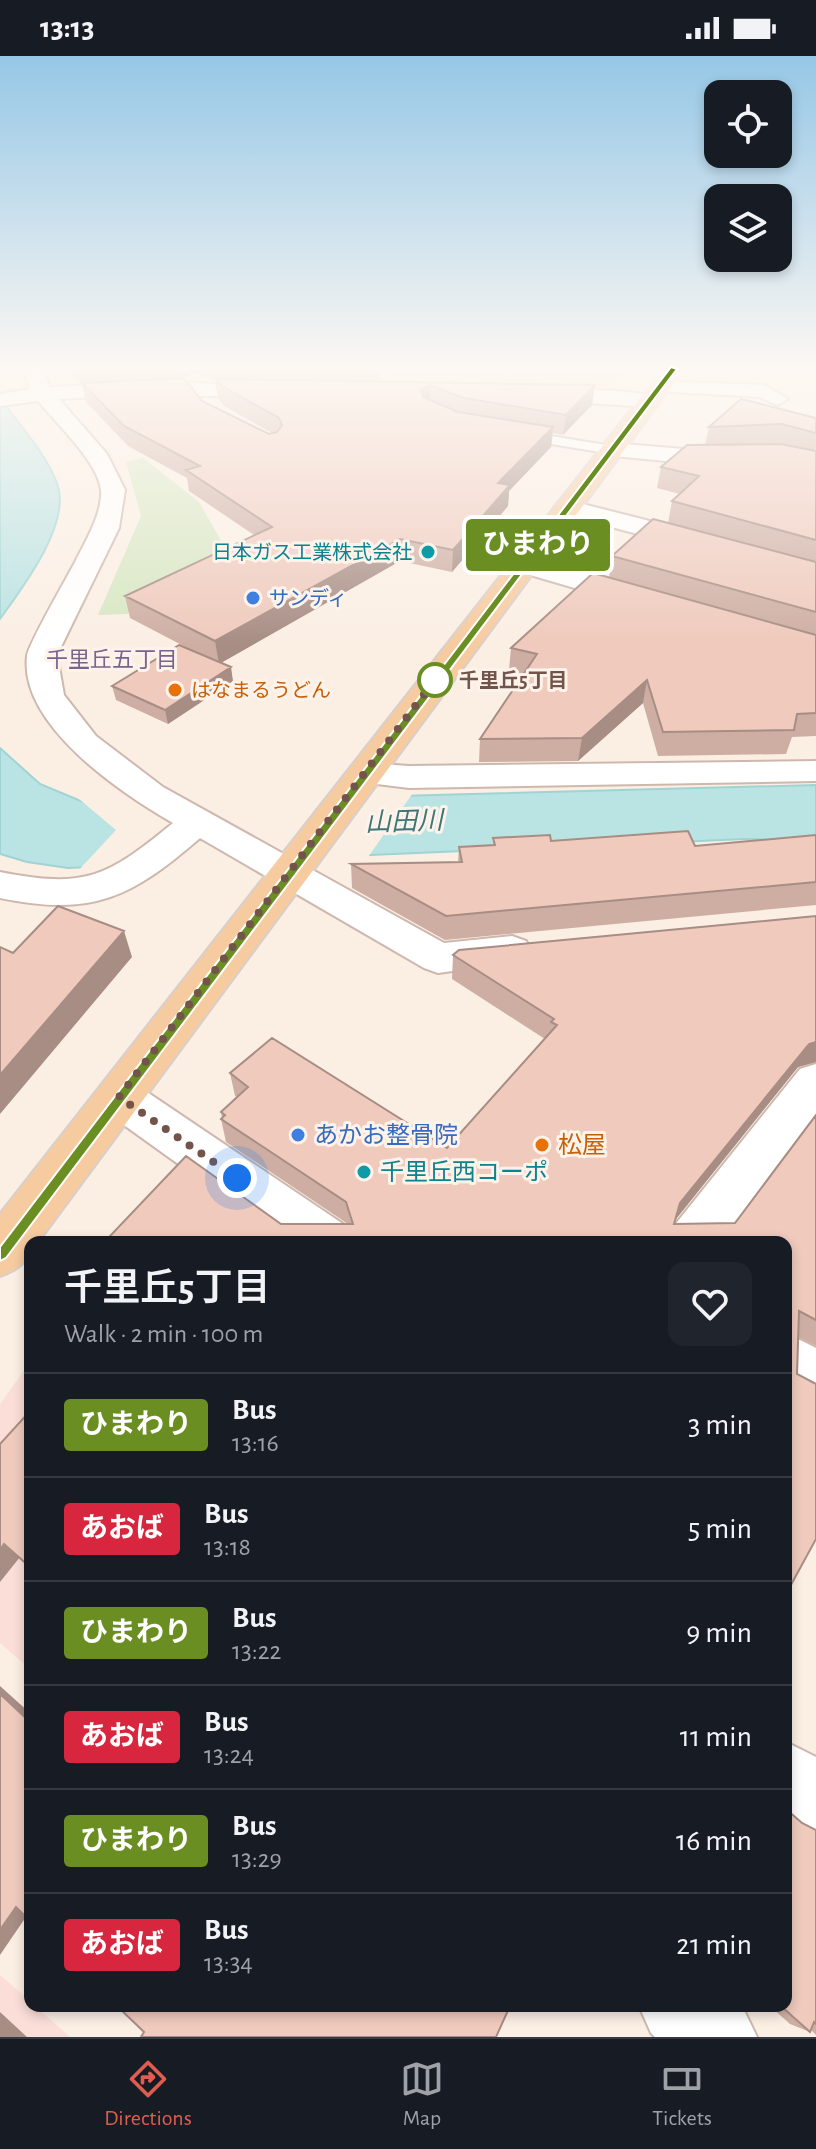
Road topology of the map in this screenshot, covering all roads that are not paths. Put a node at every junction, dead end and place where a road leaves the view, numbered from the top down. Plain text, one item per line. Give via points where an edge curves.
1 (100, 461) edge
2 (603, 461) edge
3 (567, 508) junction
4 (523, 564) junction
5 (816, 576) edge
6 (662, 605) edge
7 (816, 771) edge
8 (361, 780) junction
9 (198, 821) junction
10 (286, 878) junction
11 (0, 885) edge
12 (548, 948) edge
13 (816, 1082) edge
14 (119, 1097) junction
15 (319, 1236) edge
16 (697, 1236) edge
17 (0, 1253) edge
18 (792, 1364) edge
19 (816, 1380) edge
20 (792, 1782) edge
21 (816, 1803) edge
22 (686, 2012) edge
23 (718, 2037) edge

1 - 9 street via 113,490 106,528 42,655 48,696 84,743 151,795
2 - 3 main road
3 - 4 main road
3 - 5 street
4 - 6 street
4 - 8 main road
7 - 8 street
8 - 10 main road
9 - 10 street
9 - 11 street via 129,873 98,889 39,893
10 - 12 street via 438,958
10 - 14 main road
13 - 16 street
14 - 15 street
14 - 17 main road
18 - 19 street
20 - 21 street
22 - 23 street

